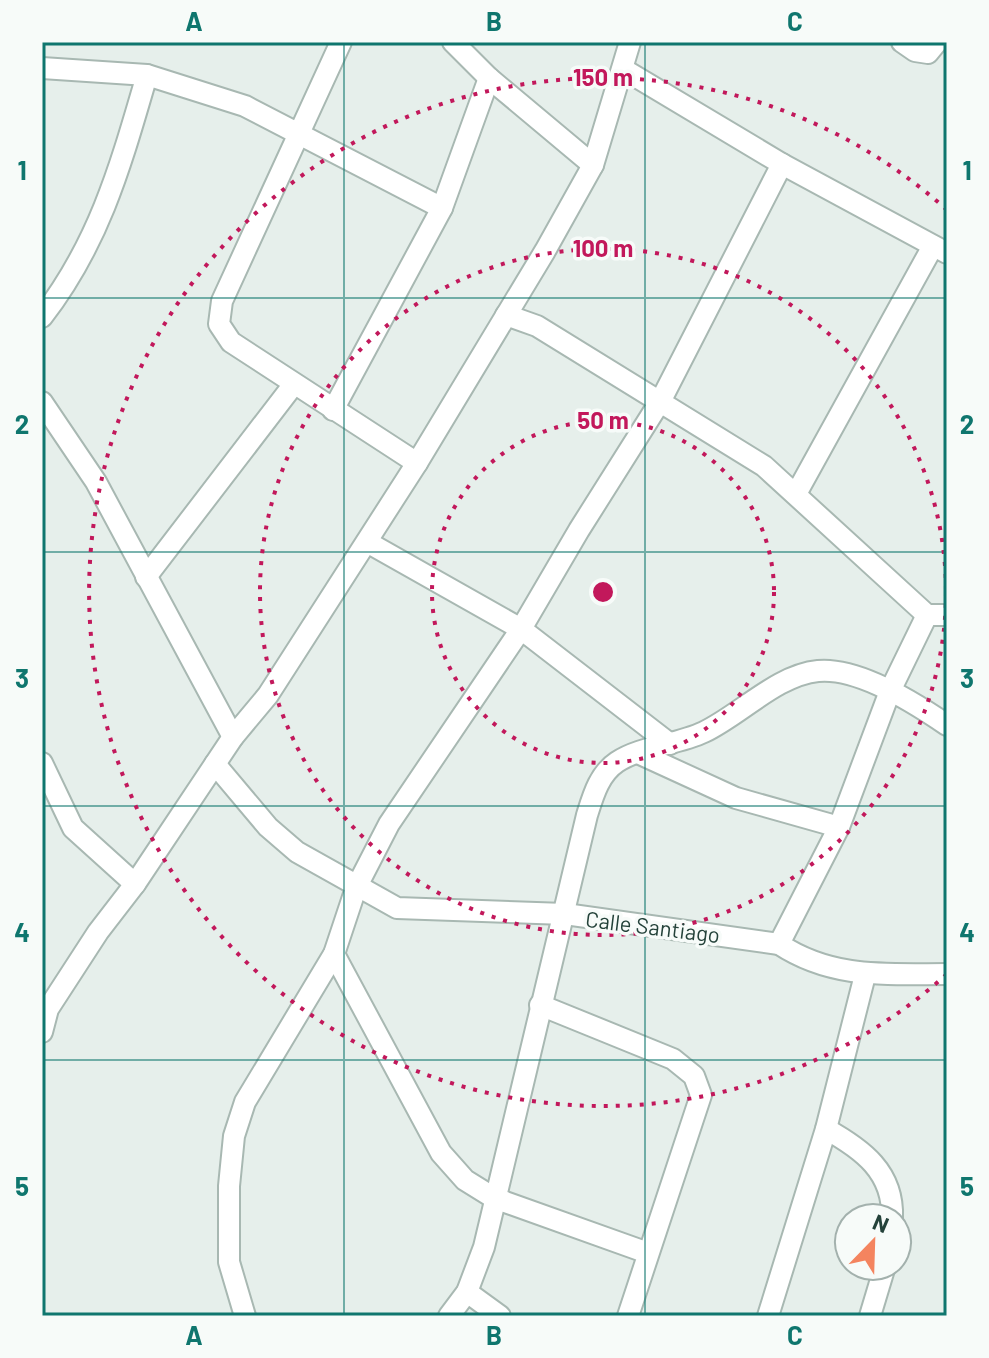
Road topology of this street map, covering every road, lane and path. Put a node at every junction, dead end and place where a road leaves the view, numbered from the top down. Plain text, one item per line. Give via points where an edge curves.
1 (341, 42) edge
2 (453, 42) edge
3 (630, 42) edge
4 (902, 42) edge
5 (937, 42) edge
6 (473, 51) edge
7 (42, 68) edge
8 (623, 69) junction
9 (147, 75) junction
10 (489, 78) junction
11 (301, 135) junction
12 (782, 164) junction
13 (593, 165) junction
14 (442, 208) junction
15 (940, 250) edge
16 (506, 315) junction
17 (42, 317) edge
18 (294, 384) junction
19 (661, 400) junction
20 (42, 402) edge
21 (333, 410) junction
22 (417, 463) junction
23 (796, 494) junction
24 (367, 542) junction
25 (146, 577) junction
26 (937, 615) edge
27 (521, 629) junction
28 (890, 691) junction
29 (947, 725) edge
30 (233, 737) junction
31 (670, 744) junction
32 (640, 754) junction
33 (42, 763) edge
34 (215, 764) junction
35 (839, 827) junction
36 (135, 884) junction
37 (356, 888) junction
38 (565, 914) junction
39 (779, 944) junction
40 (334, 954) junction
41 (947, 974) edge
42 (865, 975) junction
43 (540, 1005) junction
44 (45, 1006) edge
45 (42, 1032) edge
46 (826, 1129) junction
47 (494, 1198) junction
48 (892, 1202) edge
49 (648, 1253) junction
50 (880, 1282) edge
51 (467, 1292) junction
52 (245, 1316) edge
53 (449, 1316) edge
54 (500, 1316) edge
55 (628, 1316) edge
56 (768, 1316) edge
57 (870, 1316) edge

1 - 11 street
2 - 6 street
3 - 8 street
4 - 5 street via 928,53
6 - 10 street
7 - 9 street
8 - 12 street
8 - 13 street
9 - 11 street via 245,106
9 - 17 street via 96,232 68,284
10 - 13 street
10 - 14 street
11 - 14 street
11 - 18 street via 222,301 219,324 231,342
12 - 15 street
12 - 19 street
13 - 16 street
14 - 21 street
15 - 23 street
16 - 19 street via 537,326
16 - 22 street
18 - 21 street
18 - 25 street
19 - 23 street via 764,466
19 - 27 street
20 - 25 street via 96,482
21 - 22 street
22 - 24 street
23 - 26 street
24 - 27 street
24 - 30 street via 268,695
25 - 30 street
26 - 28 street
27 - 31 street
27 - 37 street via 389,824
28 - 29 street
28 - 31 street via 842,673 817,671 791,680 704,732
28 - 35 street
30 - 34 street
31 - 32 street
32 - 35 street via 736,798
32 - 38 street via 618,761 597,785
33 - 36 street via 73,828
34 - 36 street
34 - 37 street, Calle Santiago via 268,827 297,852
35 - 39 street
36 - 44 street
37 - 38 street, Calle Santiago via 397,908
37 - 40 street
38 - 39 street, Calle Santiago
38 - 43 street
39 - 42 street, Calle Santiago via 805,961
40 - 47 street via 441,1153 465,1180
40 - 52 street via 245,1102 234,1136 229,1262
41 - 42 street, Calle Santiago
42 - 46 street
43 - 47 street
43 - 49 street via 673,1059 694,1076 701,1095
44 - 45 street
46 - 48 street via 861,1149 881,1171
46 - 56 street
47 - 49 street
47 - 51 street
49 - 55 street
50 - 57 street
51 - 53 street
51 - 54 street

